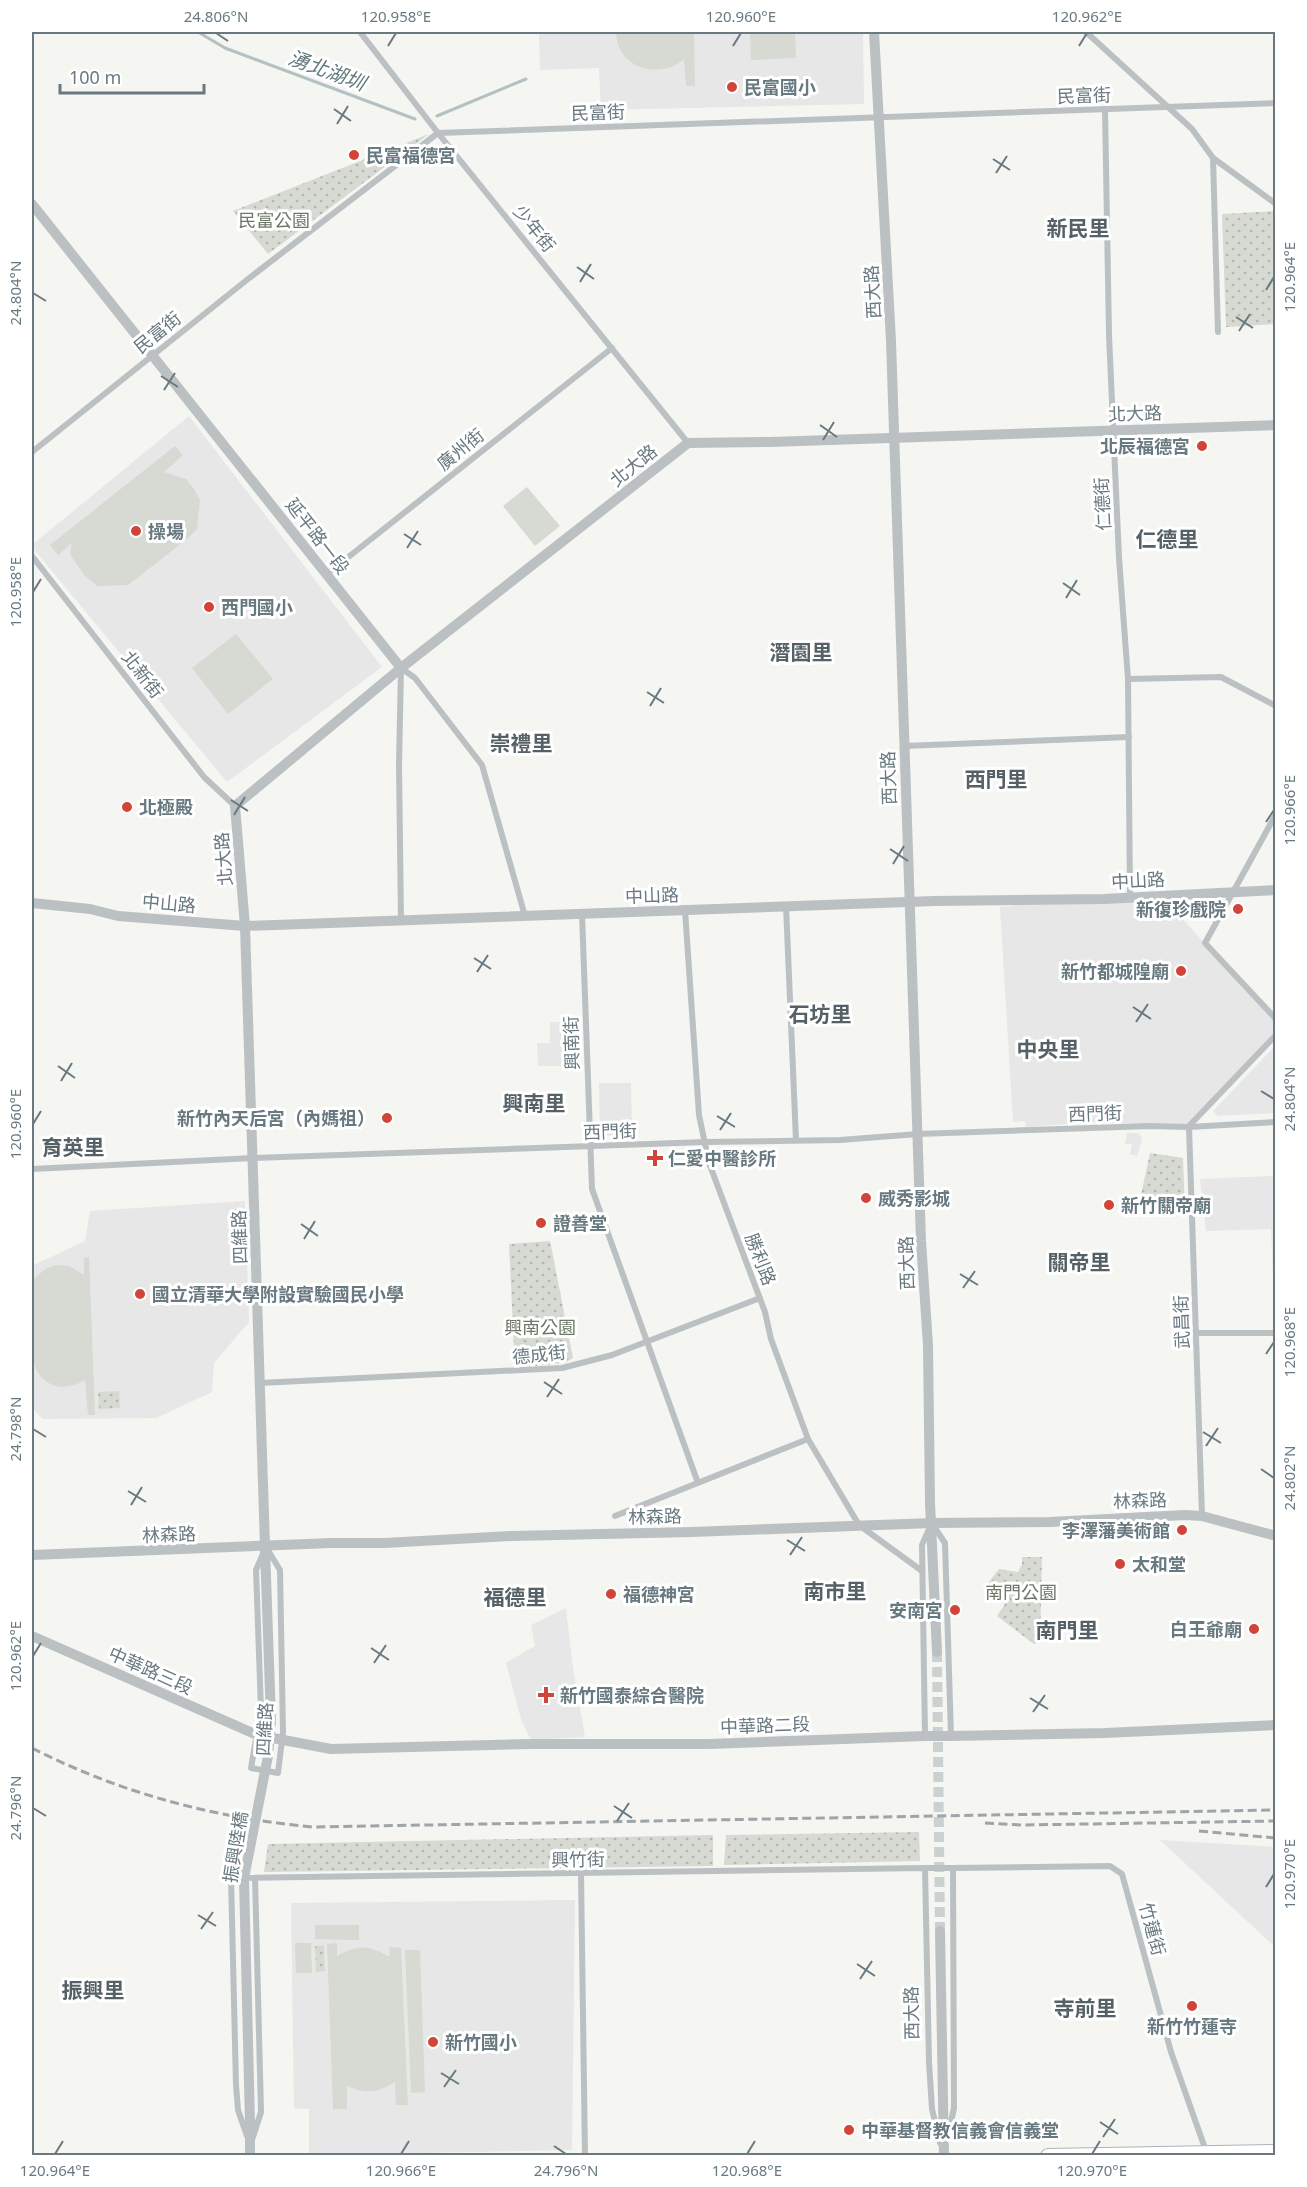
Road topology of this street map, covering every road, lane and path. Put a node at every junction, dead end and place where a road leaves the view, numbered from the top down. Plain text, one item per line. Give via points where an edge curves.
1 (360, 32) edge
2 (874, 32) edge
3 (1086, 32) edge
4 (1275, 104) edge
5 (1169, 107) junction
6 (1106, 110) junction
7 (878, 118) junction
8 (438, 133) junction
9 (1213, 158) junction
10 (32, 204) edge
11 (1275, 204) edge
12 (1218, 332) dead end
13 (612, 348) junction
14 (152, 355) junction
15 (1275, 425) edge
16 (1113, 430) junction
17 (893, 437) junction
18 (688, 443) junction
19 (32, 452) edge
20 (32, 555) edge
21 (327, 574) junction
22 (402, 668) junction
23 (1128, 679) junction
24 (1275, 706) edge
25 (1129, 737) junction
26 (904, 746) junction
27 (235, 806) junction
28 (1275, 814) edge
29 (1275, 890) edge
30 (1234, 892) junction
31 (1130, 897) junction
32 (909, 902) junction
33 (32, 903) edge
34 (786, 906) junction
35 (685, 910) junction
36 (582, 914) junction
37 (525, 916) junction
38 (401, 920) junction
39 (245, 926) junction
40 (1275, 1019) edge
41 (1275, 1035) edge
42 (1275, 1122) edge
43 (1189, 1127) junction
44 (918, 1134) junction
45 (796, 1140) junction
46 (705, 1142) junction
47 (590, 1147) junction
48 (253, 1158) junction
49 (32, 1169) edge
50 (760, 1298) junction
51 (1196, 1333) junction
52 (1275, 1333) edge
53 (648, 1341) junction
54 (260, 1383) junction
55 (808, 1439) junction
56 (698, 1483) junction
57 (615, 1516) dead end
58 (1202, 1516) junction
59 (932, 1523) junction
60 (859, 1525) junction
61 (1275, 1536) edge
62 (266, 1546) junction
63 (32, 1555) edge
64 (922, 1571) junction
65 (266, 1577) joint
66 (32, 1636) edge
67 (937, 1652) tunnel mouth
68 (1275, 1725) edge
69 (257, 1734) junction
70 (925, 1736) junction
71 (951, 1736) junction
72 (283, 1740) junction
73 (925, 1868) junction
74 (953, 1868) junction
75 (581, 1874) junction
76 (255, 1878) junction
77 (940, 1931) tunnel mouth
78 (250, 2151) edge
79 (1275, 2152) edge
80 (1207, 2154) edge
81 (585, 2156) edge
82 (944, 2156) edge
83 (1048, 2156) edge

1 - 8 street, 少年街
2 - 7 street, 西大路
3 - 5 street
4 - 5 street, 民富街
5 - 6 street, 民富街
5 - 9 street via 1192,129
6 - 7 street, 民富街
6 - 16 street, 仁德街
7 - 8 street, 民富街
7 - 17 street, 西大路
8 - 13 street, 少年街
8 - 14 street, 民富街
9 - 11 street
9 - 12 street
10 - 14 street, 延平路一段
13 - 18 street, 少年街
13 - 21 street, 廣州街
14 - 19 street, 民富街
14 - 21 street, 延平路一段
15 - 16 street, 北大路
16 - 17 street, 北大路
16 - 23 street, 仁德街
17 - 18 street, 北大路
17 - 26 street, 西大路
18 - 22 street, 北大路
20 - 27 street, 北新街 via 204,777
21 - 22 street, 延平路一段
22 - 27 street, 北大路
22 - 37 street, 延平路一段 via 415,678 482,765
22 - 38 street
23 - 24 street via 1221,677
23 - 25 street, 仁德街
25 - 26 street
25 - 31 street, 仁德街
26 - 32 street, 西大路
27 - 39 street, 北大路
28 - 30 street
29 - 30 street, 中山路
30 - 31 street, 中山路
30 - 40 street via 1205,943
31 - 32 street, 中山路
32 - 34 street, 中山路
32 - 44 street, 西大路
33 - 39 street, 中山路
34 - 35 street, 中山路
34 - 45 street
35 - 36 street, 中山路
35 - 46 street, 勝利路 via 699,1115
36 - 37 street, 中山路
36 - 47 street, 興南街
37 - 38 street, 中山路
38 - 39 street, 中山路
39 - 48 street, 四維路
41 - 43 street
42 - 43 street, 西門街
43 - 44 street, 西門街
43 - 51 street, 武昌街
44 - 45 street, 西門街
44 - 59 street, 西大路
45 - 46 street, 西門街
46 - 47 street, 西門街
46 - 50 street, 勝利路 via 709,1163
47 - 48 street, 西門街
47 - 53 street, 興南街 via 592,1189
48 - 49 street, 西門街
48 - 54 street, 四維路
50 - 53 street, 德成街
50 - 55 street, 勝利路
51 - 52 street
51 - 58 street, 武昌街
53 - 54 street, 德成街 via 562,1368
53 - 56 street, 興南街
54 - 62 street, 四維路
55 - 56 street
55 - 60 street, 勝利路
56 - 57 street
58 - 59 street, 林森路
58 - 61 street, 林森路
59 - 60 street, 林森路
59 - 64 street, 西大路 via 922,1545
59 - 67 street, 西大路
59 - 71 street, 西大路 via 945,1544
60 - 62 street, 林森路
60 - 64 street, 勝利路
62 - 63 street, 林森路
62 - 65 street, 四維路
62 - 69 street, 四維路 via 255,1570 261,1710
62 - 72 street, 四維路 via 280,1570
64 - 70 street, 西大路
65 - 78 street, 振興陸橋, bridge via 271,1720 268,1756 244,1878
66 - 69 street, 中華路三段
68 - 71 street, 中華路二段
69 - 72 street, 中華路二段
69 - 72 street, 四維路 via 250,1768 278,1773
70 - 71 street, 中華路二段, bridge
70 - 72 street, 中華路二段 via 710,1744 331,1749
73 - 74 street, 竹蓮街, bridge
73 - 75 street, 興竹街
73 - 82 street, 西大路 via 932,2109
74 - 80 street, 竹蓮街 via 1110,1866 1122,1874 1171,2052
74 - 82 street via 954,2108
75 - 76 street, 興竹街
75 - 81 street
76 - 78 street via 261,2112
76 - 78 street, 興竹街 via 231,1878 236,2085 238,2110
77 - 82 street, 西大路
79 - 80 main road
80 - 83 main road

